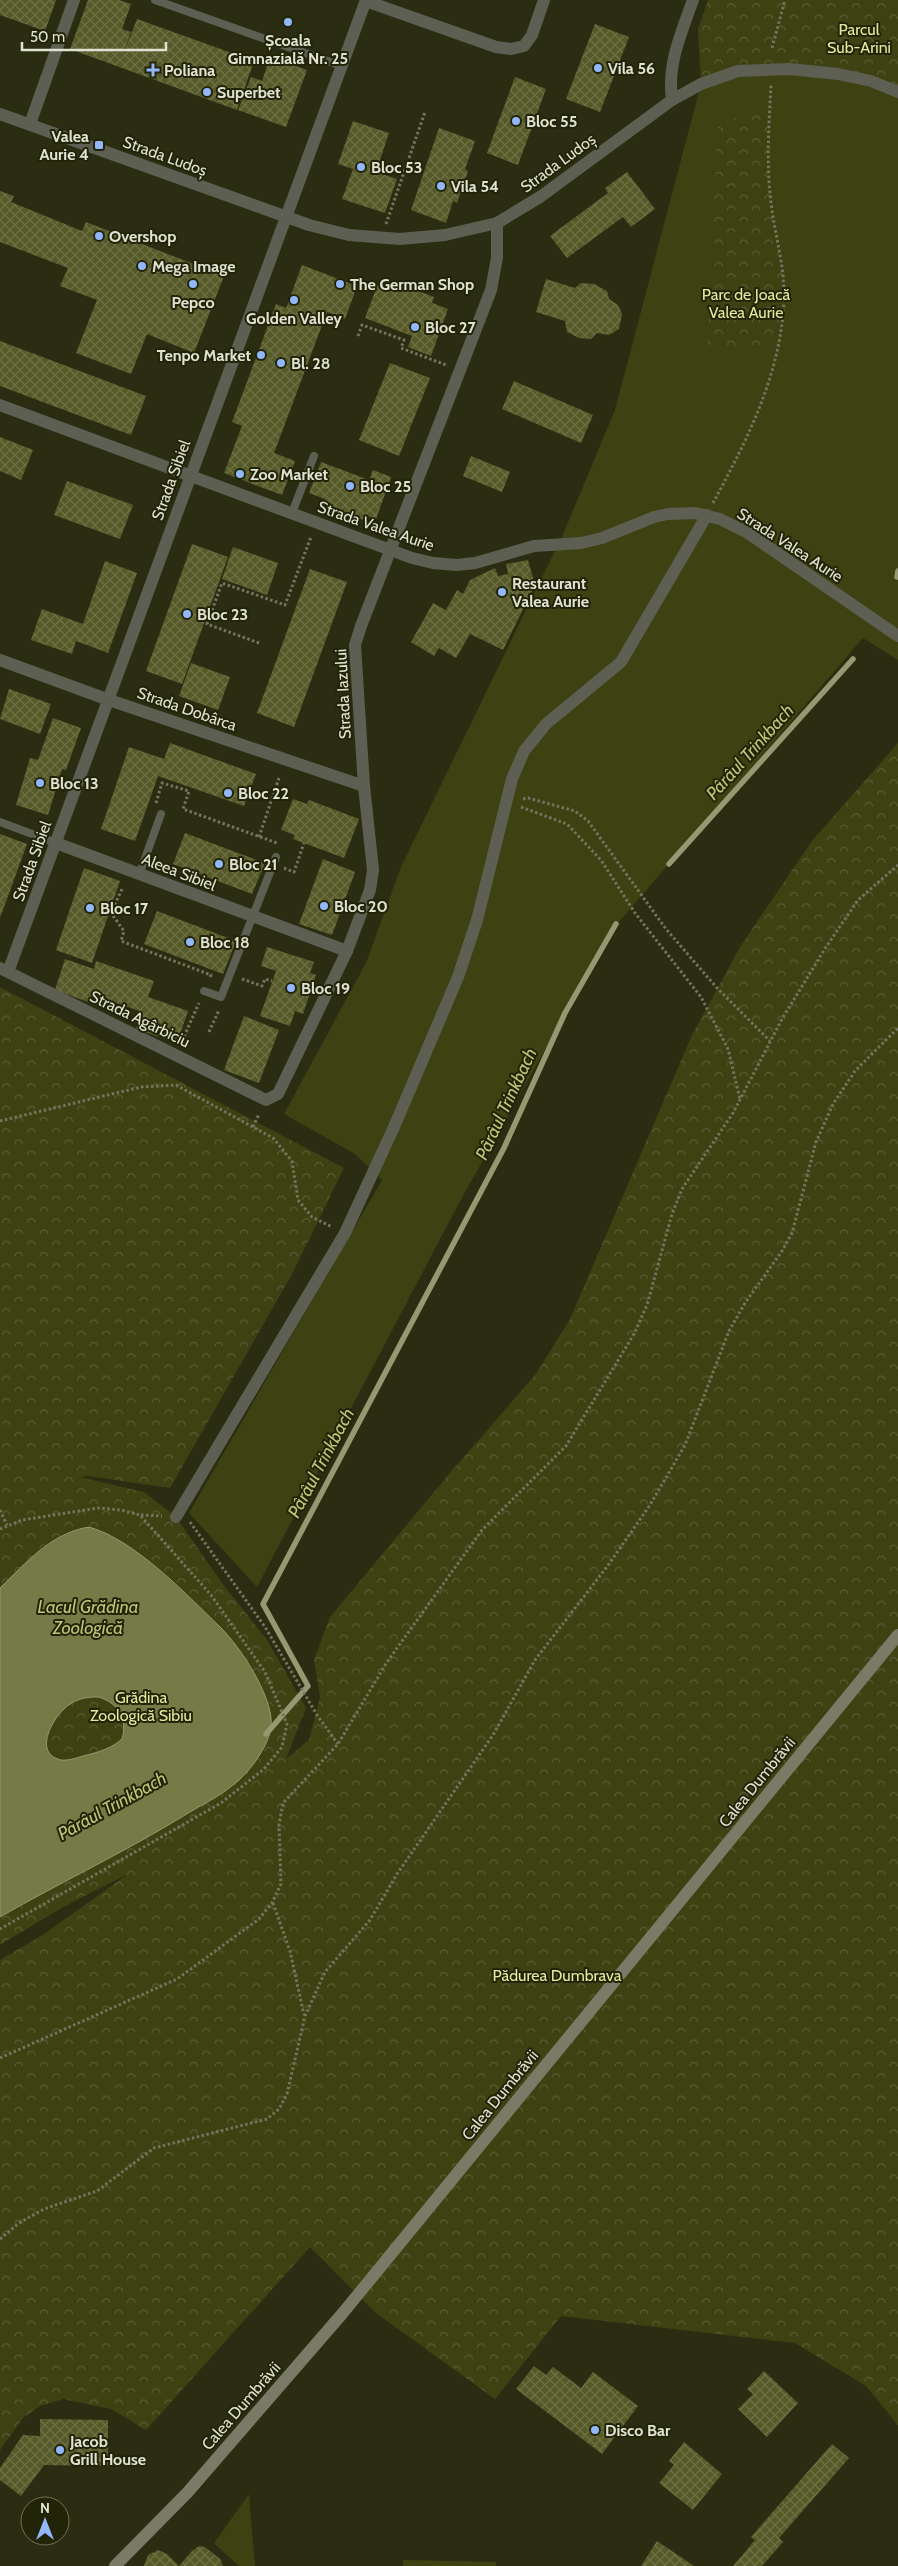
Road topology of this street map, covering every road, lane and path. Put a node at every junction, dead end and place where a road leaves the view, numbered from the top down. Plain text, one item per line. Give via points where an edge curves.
1 (74, 0) edge
2 (156, 0) edge
3 (366, 0) edge
4 (544, 0) edge
5 (693, 0) edge
6 (785, 0) edge
7 (772, 48) dead end
8 (342, 66) junction
9 (771, 84) dead end
10 (898, 92) edge
11 (672, 100) junction
12 (425, 112) dead end
13 (0, 114) edge
14 (30, 124) junction
15 (285, 217) junction
16 (497, 223) junction
17 (381, 239) junction
18 (358, 336) dead end
19 (444, 364) dead end
20 (0, 405) edge
21 (314, 456) dead end
22 (190, 475) junction
23 (292, 514) junction
24 (707, 515) junction
25 (316, 522) junction
26 (390, 550) junction
27 (898, 636) edge
28 (260, 643) dead end
29 (0, 660) edge
30 (109, 700) junction
31 (279, 778) dead end
32 (364, 786) junction
33 (506, 804) junction
34 (162, 805) dead end
35 (161, 814) dead end
36 (0, 822) edge
37 (259, 837) junction
38 (56, 843) junction
39 (304, 843) dead end
40 (281, 844) dead end
41 (280, 858) joint
42 (898, 865) edge
43 (139, 875) junction
44 (122, 889) dead end
45 (253, 918) junction
46 (347, 951) junction
47 (4, 970) edge
48 (240, 979) dead end
49 (272, 981) dead end
50 (204, 990) junction
51 (898, 1028) edge
52 (770, 1041) junction
53 (176, 1055) junction
54 (266, 1100) joint
55 (740, 1100) junction
56 (0, 1121) edge
57 (345, 1233) junction
58 (0, 1510) edge
59 (178, 1512) junction
60 (140, 1515) junction
61 (7, 1525) junction
62 (0, 1529) edge
63 (898, 1635) edge
64 (338, 1744) junction
65 (272, 1903) junction
66 (0, 1930) edge
67 (304, 2016) junction
68 (0, 2058) edge
69 (0, 2239) edge
70 (116, 2566) edge

1 - 14 street
2 - 8 lane
3 - 4 street, Strada Sibiel via 496,47 511,49 524,46 532,35
3 - 8 street, Strada Sibiel
5 - 11 street via 673,56
6 - 7 path
8 - 15 street, Strada Sibiel
9 - 24 path via 769,179 784,276 781,326 760,409
10 - 11 street, Strada Ludoș via 871,81 838,74 757,69 721,76
11 - 16 street, Strada Ludoș via 540,197
12 - 17 path
13 - 14 street, Strada Ludoș
14 - 15 street, Strada Ludoș
15 - 17 street, Strada Ludoș via 349,235
15 - 22 street, Strada Sibiel
16 - 17 street, Strada Ludoș via 445,235
16 - 26 street, Strada Iazului via 497,258 491,290
18 - 19 path via 362,326 404,340 401,348
20 - 22 street, Strada Valea Aurie
21 - 23 lane
22 - 23 street, Strada Valea Aurie
22 - 30 street, Strada Sibiel
23 - 25 street, Strada Valea Aurie
24 - 26 street, Strada Valea Aurie via 668,514 602,538 581,543 534,546 457,565 433,564
24 - 27 street, Strada Valea Aurie via 748,533
24 - 33 street via 621,662 546,724 524,750 517,763
25 - 26 street, Strada Valea Aurie
25 - 28 path via 285,605 222,583 207,624
26 - 32 street, Strada Iazului via 356,645
29 - 30 street, Strada Dobârca
30 - 32 street, Strada Dobârca
30 - 38 street, Strada Sibiel
31 - 37 path
32 - 46 street, Strada Iazului via 373,870 364,909
33 - 52 path via 528,798 575,811 588,821 666,929 717,988
33 - 55 path via 533,810 567,824 601,860 635,913 701,997 728,1049
33 - 57 street via 458,977
34 - 37 path via 156,802 162,783 189,791 183,809
35 - 43 lane
36 - 38 lane, Aleea Sibiel
37 - 40 path
38 - 43 street, Aleea Sibiel
38 - 47 street, Strada Sibiel
39 - 41 path via 294,872 281,866
41 - 45 lane
42 - 52 path via 858,900
43 - 45 street, Aleea Sibiel
44 - 50 path via 111,913 124,931 121,940 211,975
45 - 46 street, Aleea Sibiel
45 - 50 lane via 221,997
46 - 54 street, Strada Iazului via 278,1094
47 - 53 street, Strada Agârbiciu
48 - 49 path via 262,986 265,979
50 - 53 path
51 - 67 path via 855,1071 833,1104 816,1142 792,1233 729,1331 685,1445 650,1505 535,1660 493,1735 397,1874 370,1920 325,1972
52 - 55 path
53 - 54 street, Strada Agârbiciu
55 - 64 path via 682,1189 647,1305 634,1334 572,1437 482,1530 459,1559 387,1662
56 - 57 path via 141,1087 176,1085 273,1138 292,1161 298,1200 312,1217
57 - 59 street
58 - 61 path
59 - 60 path
59 - 64 path via 265,1627
60 - 61 path via 98,1508
60 - 66 path via 211,1595 265,1672 287,1724 282,1748 264,1769 221,1803
61 - 62 path
63 - 70 main road, Calea Dumbrăvii via 342,2314 193,2487
64 - 65 path via 284,1803 279,1825 280,1884
65 - 67 path via 290,1951
65 - 68 path via 260,1919 177,1979
67 - 69 path via 287,2094 267,2119 154,2148 97,2191 44,2209 19,2223

